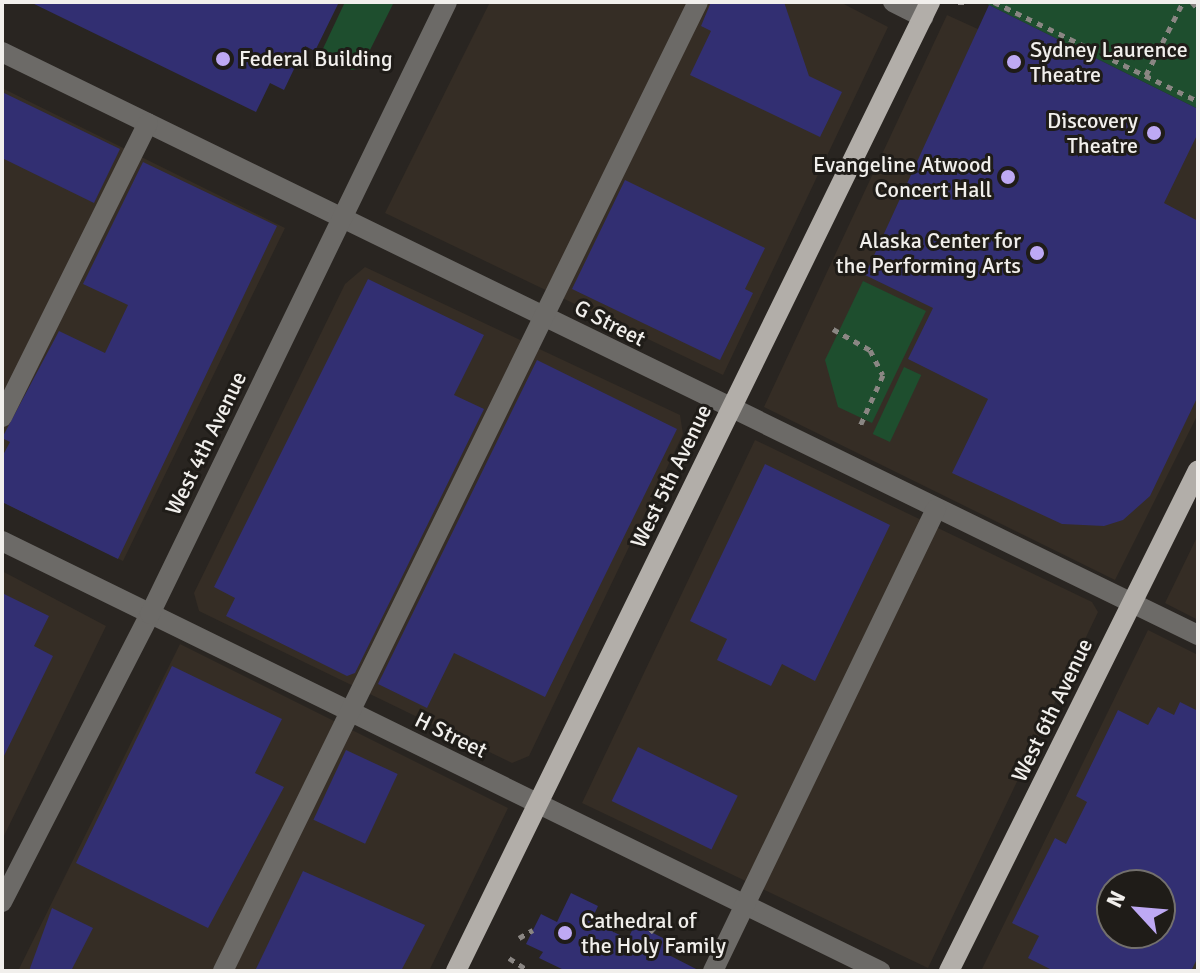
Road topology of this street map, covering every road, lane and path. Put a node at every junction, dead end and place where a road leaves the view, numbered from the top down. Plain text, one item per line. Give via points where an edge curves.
1 (447, 2) edge
2 (698, 2) edge
3 (893, 2) edge
4 (958, 2) edge
5 (969, 2) edge
6 (994, 2) edge
7 (1183, 2) edge
8 (1192, 2) edge
9 (926, 9) edge
10 (1198, 9) edge
11 (2, 52) edge
12 (1146, 75) junction
13 (1198, 101) edge
14 (148, 123) junction
15 (342, 218) junction
16 (542, 316) junction
17 (833, 329) dead end
18 (730, 410) junction
19 (2, 417) edge
20 (860, 426) dead end
21 (1198, 470) edge
22 (936, 509) junction
23 (2, 541) edge
24 (1132, 602) junction
25 (150, 614) junction
26 (1198, 635) edge
27 (347, 711) junction
28 (537, 804) junction
29 (2, 902) edge
30 (745, 906) junction
31 (673, 907) dead end
32 (533, 930) dead end
33 (650, 932) dead end
34 (519, 938) dead end
35 (509, 958) dead end
36 (223, 971) edge
37 (456, 971) edge
38 (529, 971) edge
39 (713, 971) edge
40 (880, 971) edge
41 (949, 971) edge

1 - 15 street, West 4th Avenue
2 - 16 street
3 - 9 street
4 - 5 path
6 - 12 path
7 - 12 path
8 - 10 path
9 - 18 main road, West 5th Avenue
11 - 14 street, G Street
12 - 13 path
14 - 15 street, G Street
14 - 19 street
15 - 16 street, G Street
15 - 25 street, West 4th Avenue
16 - 18 street, G Street
16 - 27 street
17 - 20 path via 870,350 883,375
18 - 22 street, G Street
18 - 28 main road, West 5th Avenue
21 - 24 main road, West 6th Avenue
22 - 24 street, G Street
22 - 30 street
23 - 25 street, H Street
24 - 26 street, G Street
24 - 41 main road, West 6th Avenue
25 - 27 street, H Street
25 - 29 street, West 4th Avenue
27 - 28 street, H Street
27 - 36 street
28 - 30 street, H Street
28 - 37 main road, West 5th Avenue
30 - 39 street
30 - 40 street, H Street
31 - 33 path
32 - 34 path
35 - 38 path

